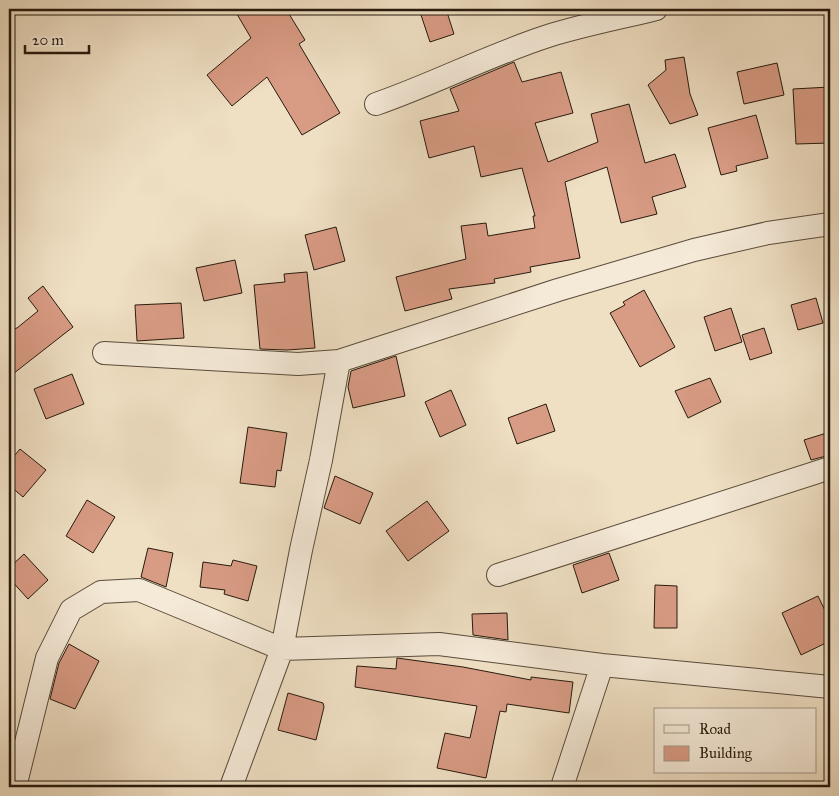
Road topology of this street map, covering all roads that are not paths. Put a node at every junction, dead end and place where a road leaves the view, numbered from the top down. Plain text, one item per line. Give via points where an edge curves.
1 (656, 9) edge
2 (376, 104) dead end
3 (830, 224) edge
4 (104, 353) dead end
5 (338, 361) junction
6 (830, 468) edge
7 (498, 575) dead end
8 (282, 649) junction
9 (602, 665) junction
10 (830, 687) edge
11 (15, 787) edge
12 (231, 787) edge
13 (562, 787) edge

1 - 2 street via 548,36
3 - 5 street via 768,233 694,250
4 - 5 street via 288,363
5 - 8 street
6 - 7 street
8 - 9 street via 439,644
8 - 11 street via 139,590 101,592 72,610 47,658
8 - 12 street
9 - 10 street
9 - 13 street

